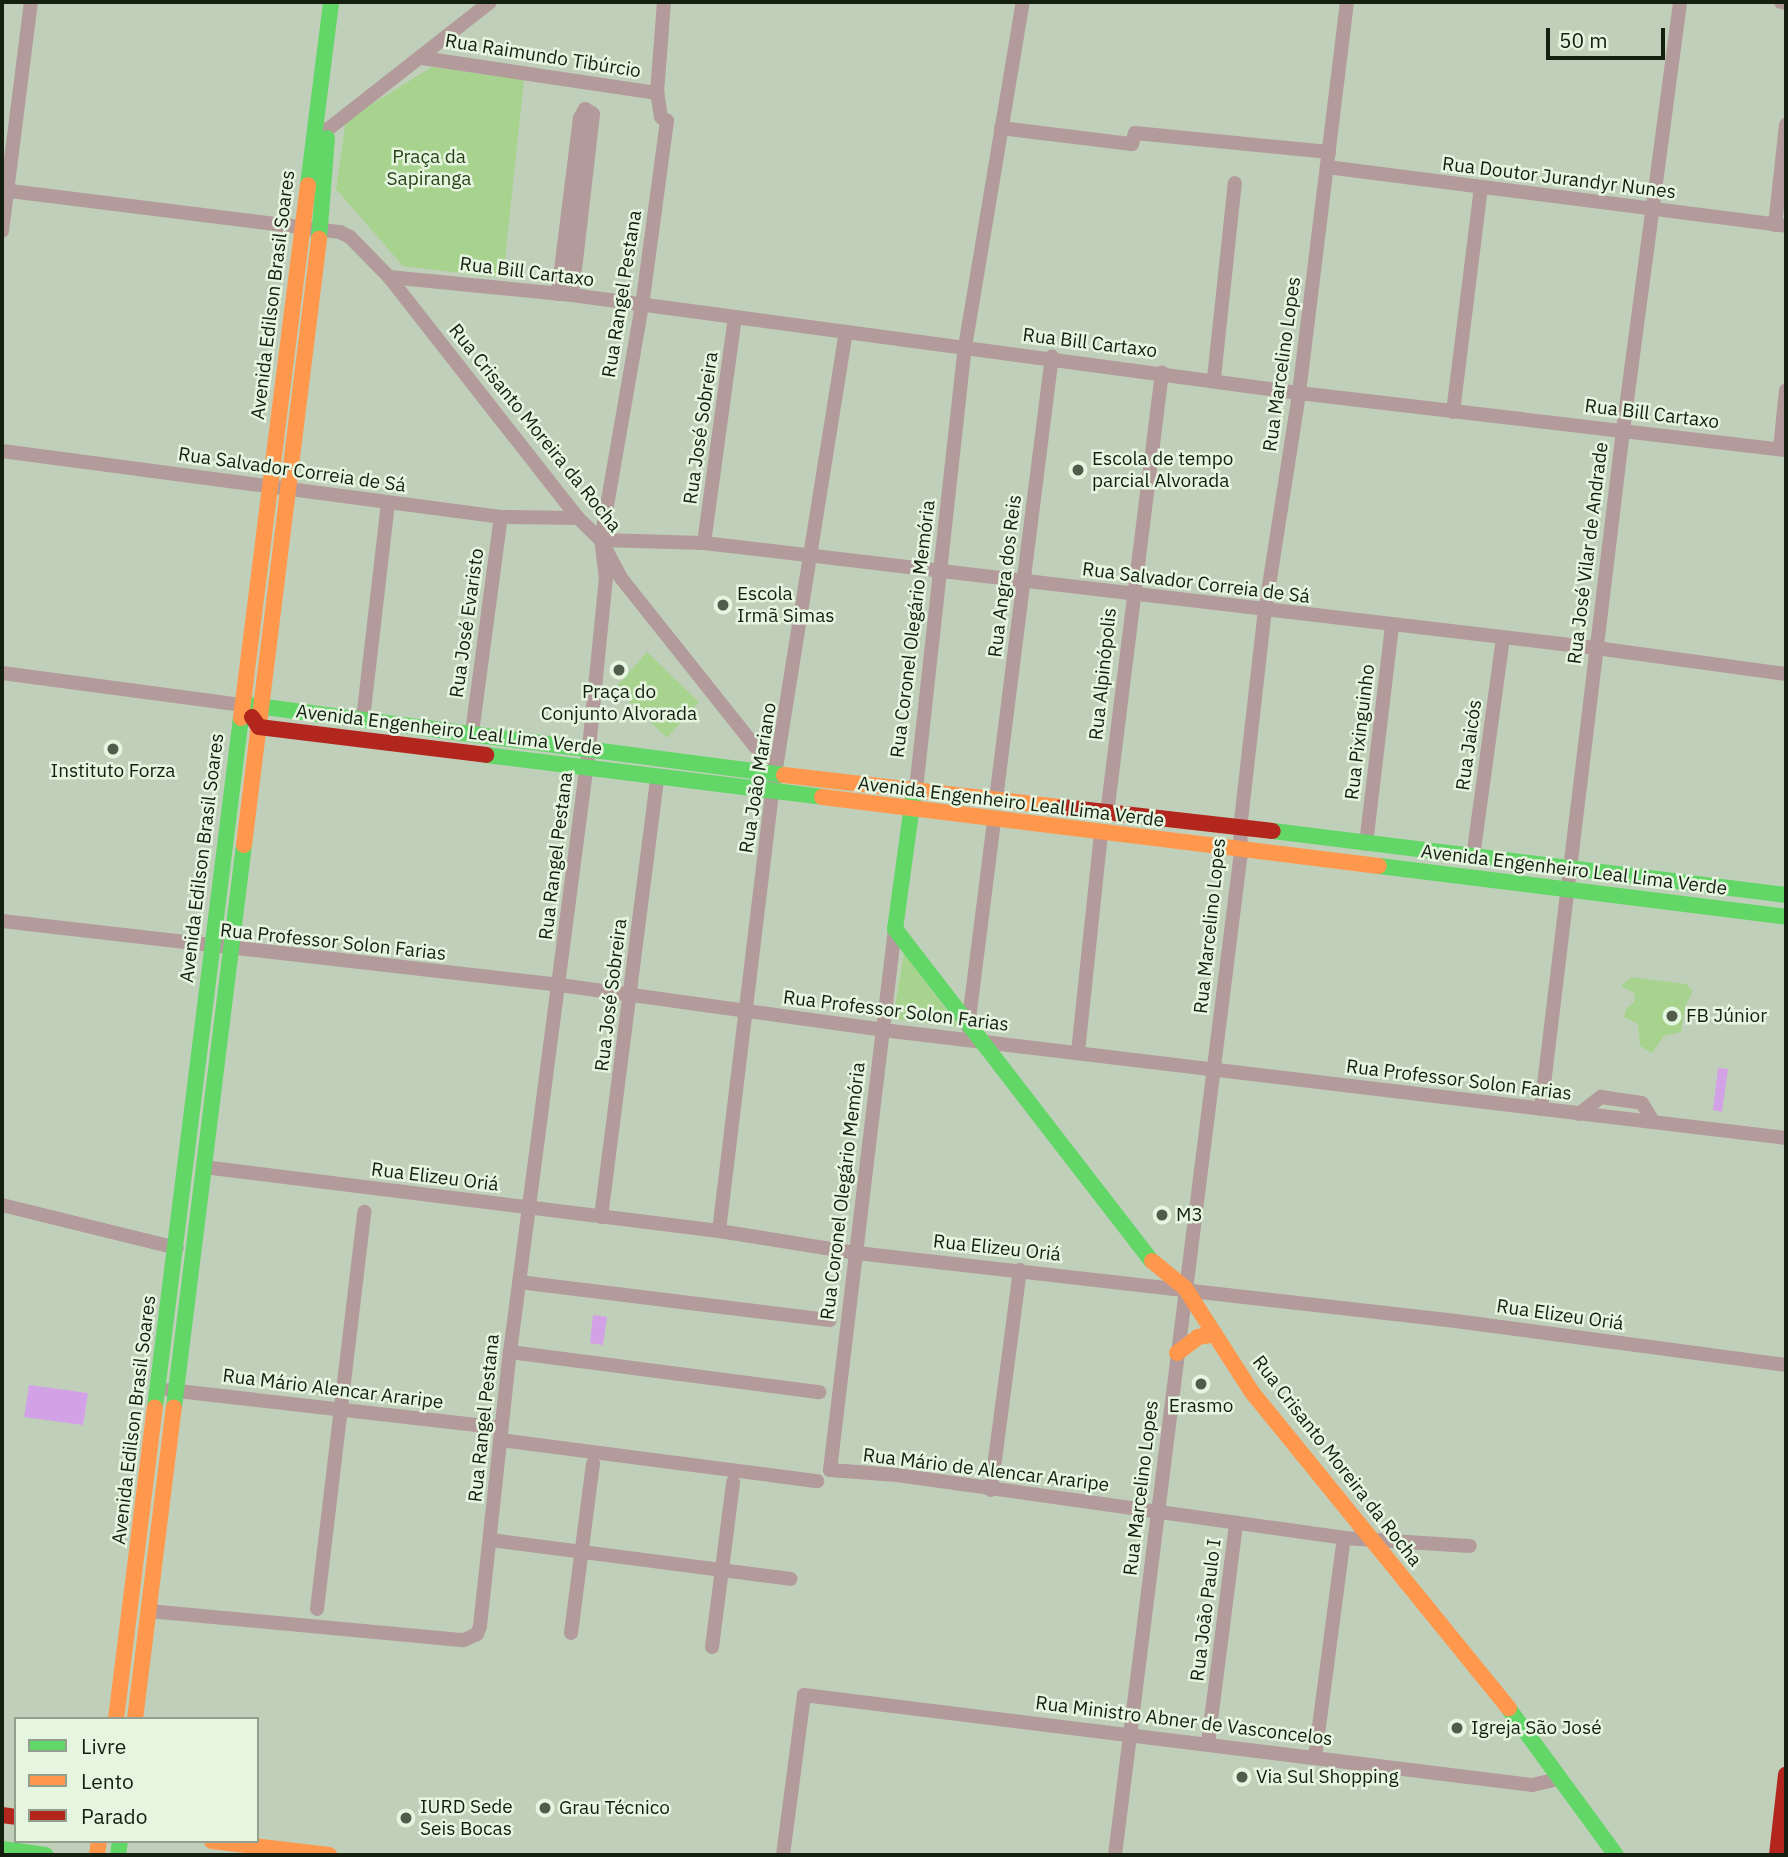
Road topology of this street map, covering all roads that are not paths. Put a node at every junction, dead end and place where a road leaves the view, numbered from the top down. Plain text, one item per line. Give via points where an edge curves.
1 (31, 2) edge
2 (331, 2) edge
3 (344, 2) edge
4 (490, 2) edge
5 (664, 2) edge
6 (1023, 2) edge
7 (1348, 2) edge
8 (1680, 2) edge
9 (1781, 2) edge
10 (1786, 2) edge
11 (422, 58) junction
12 (657, 93) junction
13 (1786, 125) edge
14 (1000, 128) junction
15 (321, 130) junction
16 (1328, 160) junction
17 (1235, 183) dead end
18 (1481, 188) junction
19 (4, 191) edge
20 (1653, 209) junction
21 (1781, 226) edge
22 (312, 229) junction
23 (2, 231) edge
24 (389, 277) junction
25 (565, 295) junction
26 (642, 306) junction
27 (735, 318) junction
28 (846, 332) junction
29 (965, 347) junction
30 (1052, 357) junction
31 (1162, 372) junction
32 (1214, 379) junction
33 (1786, 390) edge
34 (1299, 393) junction
35 (1453, 412) junction
36 (1623, 429) junction
37 (1783, 450) edge
38 (2, 451) edge
39 (270, 486) junction
40 (288, 491) junction
41 (388, 503) junction
42 (500, 517) junction
43 (578, 518) junction
44 (601, 540) junction
45 (704, 543) junction
46 (811, 557) junction
47 (942, 572) junction
48 (1024, 581) junction
49 (1131, 595) junction
50 (1265, 611) junction
51 (1392, 625) junction
52 (1503, 638) junction
53 (1596, 648) junction
54 (2, 673) edge
55 (1786, 674) edge
56 (243, 705) junction
57 (261, 707) junction
58 (363, 719) junction
59 (259, 727) junction
60 (472, 733) junction
61 (589, 748) junction
62 (586, 768) junction
63 (777, 774) junction
64 (657, 777) junction
65 (916, 789) junction
66 (772, 793) junction
67 (996, 799) junction
68 (910, 810) junction
69 (1107, 814) junction
70 (994, 820) junction
71 (1240, 829) junction
72 (1101, 833) junction
73 (1366, 844) junction
74 (1241, 852) junction
75 (1473, 857) junction
76 (1570, 865) junction
77 (1566, 890) junction
78 (1786, 895) edge
79 (1786, 917) edge
80 (2, 921) edge
81 (895, 929) junction
82 (211, 948) junction
83 (230, 950) junction
84 (560, 985) junction
85 (631, 995) junction
86 (747, 1011) junction
87 (968, 1027) junction
88 (883, 1030) junction
89 (978, 1041) junction
90 (1078, 1052) junction
91 (1213, 1071) junction
92 (1541, 1109) junction
93 (1786, 1138) edge
94 (204, 1167) junction
95 (2, 1205) edge
96 (529, 1208) junction
97 (365, 1212) dead end
98 (601, 1217) junction
99 (719, 1231) junction
100 (177, 1248) junction
101 (857, 1253) junction
102 (1020, 1270) junction
103 (519, 1282) junction
104 (1185, 1288) junction
105 (830, 1320) dead end
106 (1215, 1334) junction
107 (510, 1352) junction
108 (1177, 1353) junction
109 (1786, 1365) edge
110 (160, 1388) junction
111 (177, 1391) junction
112 (819, 1392) dead end
113 (342, 1410) junction
114 (500, 1434) junction
115 (593, 1463) dead end
116 (830, 1470) joint
117 (817, 1481) dead end
118 (733, 1482) dead end
119 (990, 1490) junction
120 (1157, 1511) junction
121 (1236, 1523) junction
122 (1344, 1538) junction
123 (491, 1540) junction
124 (1368, 1540) junction
125 (1471, 1546) dead end
126 (582, 1551) junction
127 (723, 1569) junction
128 (790, 1579) dead end
129 (317, 1609) dead end
130 (149, 1611) junction
131 (571, 1633) dead end
132 (712, 1647) dead end
133 (116, 1717) edge
134 (135, 1717) edge
135 (1130, 1733) junction
136 (1208, 1743) junction
137 (1315, 1757) junction
138 (1786, 1775) edge
139 (1558, 1779) junction
140 (229, 1843) edge
141 (2, 1850) edge
142 (47, 1855) edge
143 (329, 1855) edge
144 (783, 1855) edge
145 (1115, 1855) edge
146 (1615, 1855) edge
147 (1777, 1855) edge

1 - 19 street
2 - 15 main road, Avenida Edilson Brasil Soares
3 - 15 main road, Avenida Edilson Brasil Soares
4 - 11 street
5 - 12 street, Rua Rangel Pestana
6 - 14 street, Rua Coronel Olegário Memória
7 - 16 street, Rua Marcelino Lopes
8 - 20 street, Rua José Vilar de Andrade
9 - 10 street
11 - 12 street, Rua Raimundo Tibúrcio
11 - 15 street
12 - 26 street, Rua Rangel Pestana via 661,117 667,121
13 - 21 street
14 - 16 street via 1132,144 1135,133
14 - 29 street, Rua Coronel Olegário Memória
15 - 22 main road, Avenida Edilson Brasil Soares
16 - 18 street, Rua Doutor Jurandyr Nunes
16 - 34 street, Rua Marcelino Lopes
17 - 32 street
18 - 20 street, Rua Doutor Jurandyr Nunes
18 - 35 street
19 - 22 street, Rua Crisanto Moreira da Rocha
19 - 23 street
20 - 21 street, Rua Doutor Jurandyr Nunes
20 - 36 street, Rua José Vilar de Andrade
22 - 24 street, Rua Crisanto Moreira da Rocha via 346,234
22 - 39 main road, Avenida Edilson Brasil Soares
22 - 40 main road, Avenida Edilson Brasil Soares
24 - 25 street, Rua Bill Cartaxo
24 - 43 street, Rua Crisanto Moreira da Rocha
25 - 25 street via 593,114 584,110 580,118
25 - 26 street, Rua Bill Cartaxo
26 - 27 street, Rua Bill Cartaxo
26 - 44 street, Rua Rangel Pestana
27 - 28 street, Rua Bill Cartaxo
27 - 45 street, Rua José Sobreira
28 - 29 street, Rua Bill Cartaxo
28 - 46 street, Rua João Mariano
29 - 30 street, Rua Bill Cartaxo
29 - 47 street, Rua Coronel Olegário Memória
30 - 31 street, Rua Bill Cartaxo
30 - 48 street, Rua Angra dos Reis
31 - 32 street, Rua Bill Cartaxo
31 - 49 street, Rua Alpinópolis
32 - 34 street, Rua Bill Cartaxo
33 - 37 street
34 - 35 street, Rua Bill Cartaxo
34 - 50 street, Rua Marcelino Lopes
35 - 36 street, Rua Bill Cartaxo
36 - 37 street, Rua Bill Cartaxo
36 - 53 street, Rua José Vilar de Andrade
38 - 39 street, Rua Salvador Correia de Sá
39 - 40 street, Rua Salvador Correia de Sá
39 - 56 main road, Avenida Edilson Brasil Soares
40 - 41 street, Rua Salvador Correia de Sá
40 - 57 main road, Avenida Edilson Brasil Soares
41 - 42 street, Rua Salvador Correia de Sá
41 - 58 street
42 - 43 street, Rua Salvador Correia de Sá
42 - 60 street, Rua José Evaristo
43 - 44 street, Rua Crisanto Moreira da Rocha
44 - 45 street, Rua Salvador Correia de Sá
44 - 61 street, Rua Rangel Pestana via 606,579
44 - 63 street, Rua Crisanto Moreira da Rocha via 621,578
45 - 46 street, Rua Salvador Correia de Sá
46 - 47 street, Rua Salvador Correia de Sá
46 - 63 street, Rua João Mariano
47 - 48 street, Rua Salvador Correia de Sá
47 - 65 street, Rua Coronel Olegário Memória
48 - 49 street, Rua Salvador Correia de Sá
48 - 67 street, Rua Angra dos Reis
49 - 50 street, Rua Salvador Correia de Sá
49 - 69 street, Rua Alpinópolis
50 - 51 street, Rua Salvador Correia de Sá
50 - 71 street, Rua Marcelino Lopes
51 - 52 street, Rua Salvador Correia de Sá
51 - 73 street, Rua Pixinguinho
52 - 53 street, Rua Salvador Correia de Sá
52 - 75 street, Rua Jaicós
53 - 55 street, Rua Salvador Correia de Sá
53 - 76 street, Rua José Vilar de Andrade
54 - 56 street, Avenida Engenheiro Leal Lima Verde
56 - 57 main road, Avenida Engenheiro Leal Lima Verde
56 - 59 main road
56 - 82 main road, Avenida Edilson Brasil Soares
57 - 58 main road, Avenida Engenheiro Leal Lima Verde
57 - 59 main road, Avenida Edilson Brasil Soares
58 - 60 main road, Avenida Engenheiro Leal Lima Verde
59 - 62 main road, Avenida Engenheiro Leal Lima Verde
59 - 83 main road, Avenida Edilson Brasil Soares
60 - 61 main road, Avenida Engenheiro Leal Lima Verde
61 - 62 street, Rua Rangel Pestana
61 - 63 main road, Avenida Engenheiro Leal Lima Verde
62 - 64 main road, Avenida Engenheiro Leal Lima Verde
62 - 84 street, Rua Rangel Pestana
63 - 65 main road, Avenida Engenheiro Leal Lima Verde
63 - 66 street, Rua João Mariano
64 - 66 main road, Avenida Engenheiro Leal Lima Verde
64 - 85 street, Rua José Sobreira
65 - 67 main road, Avenida Engenheiro Leal Lima Verde
65 - 68 main road, Rua Coronel Olegário Memória
66 - 68 main road, Avenida Engenheiro Leal Lima Verde
66 - 86 street, Rua João Mariano
67 - 69 main road, Avenida Engenheiro Leal Lima Verde
68 - 70 main road, Avenida Engenheiro Leal Lima Verde
68 - 81 main road, Rua Coronel Olegário Memória
69 - 71 main road, Avenida Engenheiro Leal Lima Verde
70 - 72 main road, Avenida Engenheiro Leal Lima Verde
70 - 87 street
71 - 73 main road, Avenida Engenheiro Leal Lima Verde
71 - 74 street, Rua Marcelino Lopes
72 - 74 main road, Avenida Engenheiro Leal Lima Verde
72 - 90 street
73 - 75 main road, Avenida Engenheiro Leal Lima Verde
74 - 77 main road, Avenida Engenheiro Leal Lima Verde
74 - 91 street, Rua Marcelino Lopes
75 - 76 main road, Avenida Engenheiro Leal Lima Verde
76 - 77 street, Rua José Vilar de Andrade
76 - 78 main road, Avenida Engenheiro Leal Lima Verde
77 - 79 main road, Avenida Engenheiro Leal Lima Verde
77 - 92 street, Rua José Vilar de Andrade
80 - 82 street, Rua Professor Solon Farias
81 - 87 main road, Rua Crisanto Moreira da Rocha
81 - 88 street, Rua Coronel Olegário Memória
82 - 83 street, Rua Professor Solon Farias
82 - 100 main road, Avenida Edilson Brasil Soares
83 - 84 street, Rua Professor Solon Farias
83 - 94 main road, Avenida Edilson Brasil Soares
84 - 85 street, Rua Professor Solon Farias
84 - 96 street, Rua Rangel Pestana
85 - 86 street, Rua Professor Solon Farias
85 - 98 street, Rua José Sobreira
86 - 88 street, Rua Professor Solon Farias
86 - 99 street, Rua João Mariano
87 - 89 main road, Rua Crisanto Moreira da Rocha
88 - 89 street, Rua Professor Solon Farias
88 - 101 street, Rua Coronel Olegário Memória
89 - 90 street, Rua Professor Solon Farias
89 - 104 main road, Rua Crisanto Moreira da Rocha via 1080,1162 1149,1258
90 - 91 street, Rua Professor Solon Farias
91 - 92 street, Rua Professor Solon Farias
91 - 104 street, Rua Marcelino Lopes
92 - 93 street, Rua Professor Solon Farias
94 - 96 street, Rua Elizeu Oriá
94 - 111 main road, Avenida Edilson Brasil Soares
95 - 100 street
96 - 98 street, Rua Elizeu Oriá
96 - 103 street, Rua Rangel Pestana
97 - 113 street
98 - 99 street, Rua Elizeu Oriá
99 - 101 street, Rua Elizeu Oriá
100 - 110 main road, Avenida Edilson Brasil Soares
101 - 102 street, Rua Elizeu Oriá
101 - 116 street, Rua Coronel Olegário Memória
102 - 104 street, Rua Elizeu Oriá
102 - 119 street
103 - 105 street
103 - 107 street, Rua Rangel Pestana
104 - 106 main road, Rua Crisanto Moreira da Rocha
104 - 108 street, Rua Marcelino Lopes
104 - 109 street, Rua Elizeu Oriá
106 - 108 main road via 1198,1337
106 - 124 main road, Rua Crisanto Moreira da Rocha via 1251,1391
107 - 112 street
107 - 114 street, Rua Rangel Pestana
108 - 120 street, Rua Marcelino Lopes
110 - 111 street, Rua Mário Alencar Araripe
110 - 133 main road, Avenida Edilson Brasil Soares
111 - 113 street, Rua Mário Alencar Araripe
111 - 130 main road, Avenida Edilson Brasil Soares
113 - 114 street, Rua Mário Alencar Araripe
113 - 129 street
114 - 117 street, Rua Mário Alencar Araripe
114 - 123 street, Rua Rangel Pestana
115 - 126 street
116 - 119 street, Rua Mário de Alencar Araripe
118 - 127 street
119 - 120 street, Rua Mário de Alencar Araripe
120 - 121 street, Rua Mário de Alencar Araripe
120 - 135 street, Rua Marcelino Lopes
121 - 122 street, Rua Mário de Alencar Araripe
121 - 136 street, Rua João Paulo I
122 - 124 street, Rua Mário de Alencar Araripe
122 - 137 street
123 - 126 street
123 - 130 street, Rua Rangel Pestana via 478,1634 464,1640
124 - 125 street, Rua Mário de Alencar Araripe
124 - 139 main road, Rua Crisanto Moreira da Rocha via 1469,1655
126 - 127 street
126 - 131 street
127 - 128 street
127 - 132 street
130 - 134 main road, Avenida Edilson Brasil Soares
135 - 136 street, Rua Ministro Abner de Vasconcelos
135 - 144 street, Rua Ministro Abner de Vasconcelos via 804,1695
135 - 145 street, Rua Marcelino Lopes
136 - 137 street, Rua Ministro Abner de Vasconcelos
137 - 139 street, Rua Ministro Abner de Vasconcelos via 1532,1784
138 - 147 main road
139 - 146 main road, Rua Crisanto Moreira da Rocha
140 - 143 main road
141 - 142 main road

